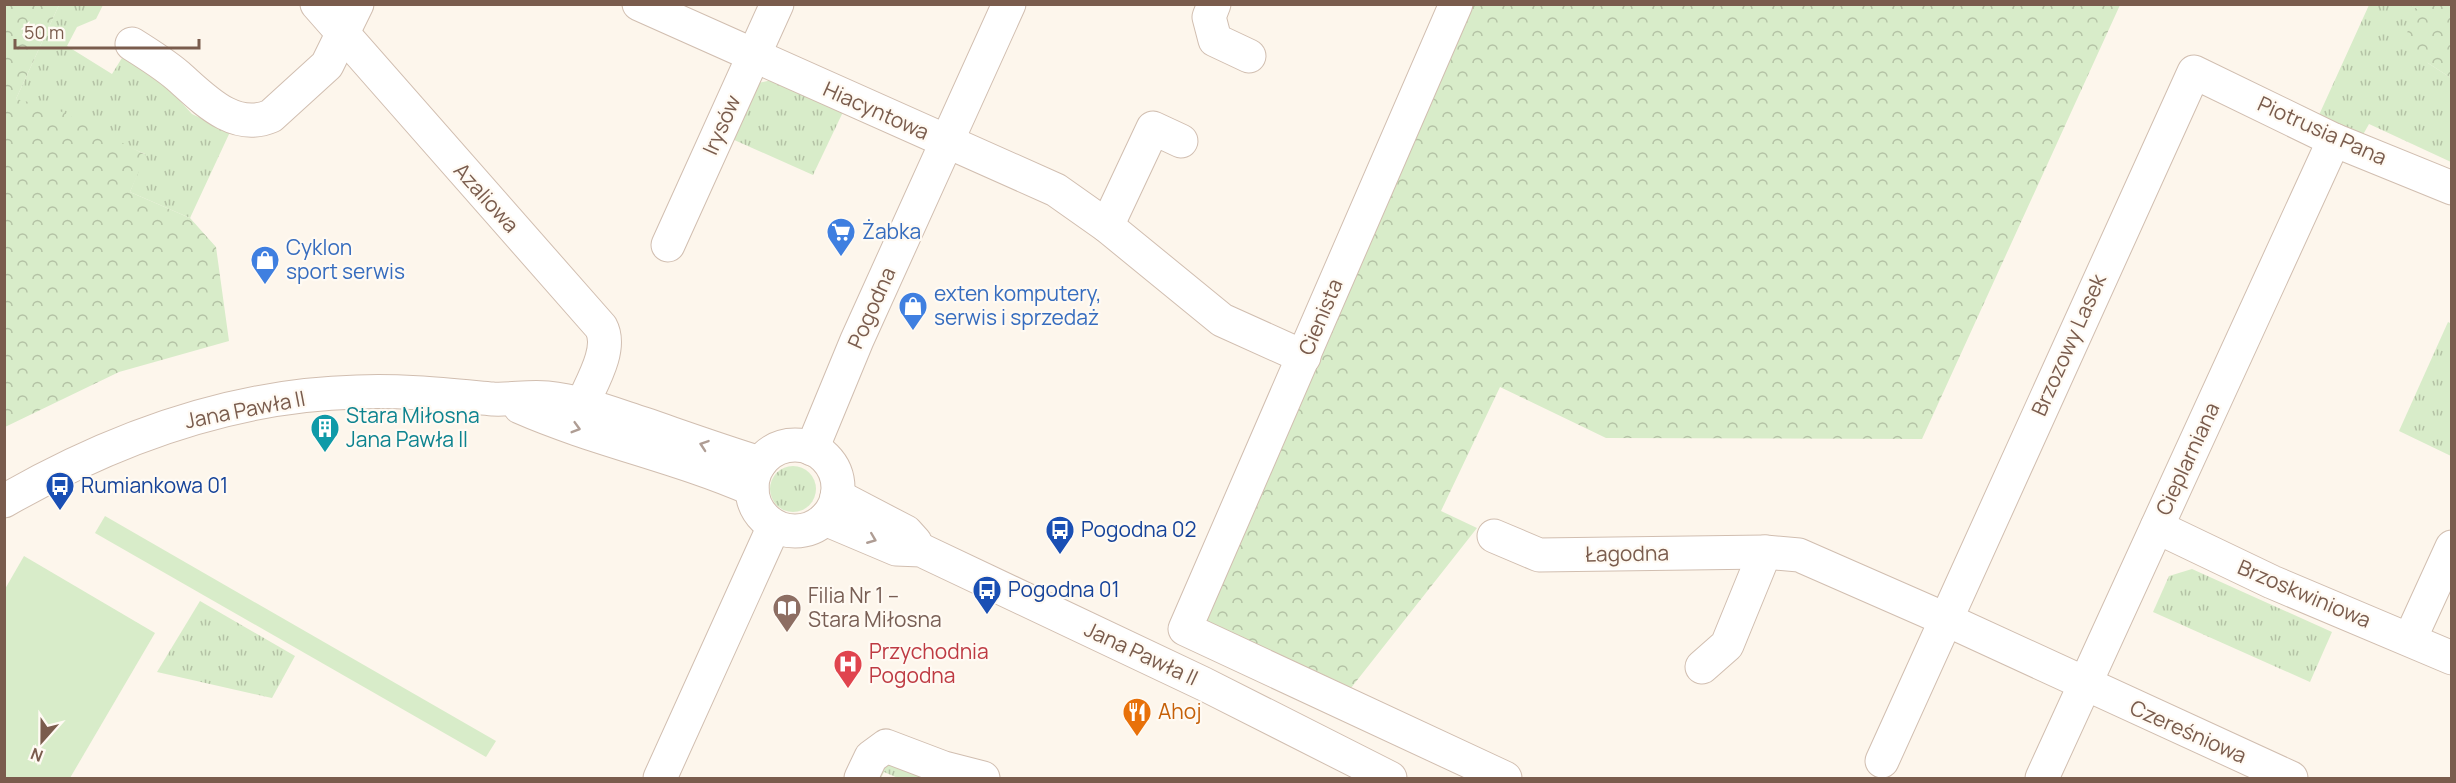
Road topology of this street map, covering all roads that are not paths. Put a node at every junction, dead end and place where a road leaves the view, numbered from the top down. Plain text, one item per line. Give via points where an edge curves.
1 (317, 4) edge
2 (357, 4) edge
3 (639, 4) edge
4 (777, 4) edge
5 (1009, 4) edge
6 (1214, 4) edge
7 (1456, 4) edge
8 (342, 36) junction
9 (132, 44) dead end
10 (753, 56) junction
11 (1250, 56) dead end
12 (2194, 72) joint
13 (2334, 140) junction
14 (1181, 141) dead end
15 (946, 142) junction
16 (2451, 188) edge
17 (1107, 226) junction
18 (668, 245) dead end
19 (1304, 357) junction
20 (502, 399) junction
21 (582, 405) junction
22 (812, 449) junction
23 (756, 476) junction
24 (4, 501) edge
25 (831, 507) junction
26 (774, 526) junction
27 (2157, 527) junction
28 (1494, 536) dead end
29 (2451, 547) edge
30 (1765, 552) junction
31 (1945, 619) junction
32 (2410, 639) junction
33 (2451, 658) edge
34 (1702, 667) dead end
35 (2085, 685) junction
36 (1882, 761) dead end
37 (660, 778) edge
38 (861, 778) edge
39 (983, 778) edge
40 (1390, 778) edge
41 (1505, 778) edge
42 (2042, 778) edge
43 (2291, 778) edge

1 - 8 street, Azaliowa
2 - 8 street
3 - 10 street, Hiacyntowa
4 - 10 street, Irysów
5 - 15 street, Pogodna
6 - 11 street via 1209,17 1215,40
7 - 19 street, Cienista
8 - 9 street via 327,65 271,116 246,122 198,96 178,76
8 - 21 street, Azaliowa via 601,327 605,334 603,350
10 - 15 street, Hiacyntowa
10 - 18 street, Irysów
12 - 13 street, Piotrusia Pana
12 - 31 street, Brzozowy Lasek
13 - 16 street, Piotrusia Pana
13 - 27 street, Cieplarniana
14 - 17 street via 1153,128
15 - 17 street, Hiacyntowa via 1056,190
15 - 22 street, Pogodna
17 - 19 street, Hiacyntowa via 1222,320
19 - 41 street, Cienista via 1185,629
20 - 21 street, Jana Pawła II via 546,397
20 -> 23 street, Jana Pawła II via 556,423 715,474
20 - 24 street, Jana Pawła II via 354,392 222,410 156,429 98,452
23 -> 21 street, Jana Pawła II
22 - 23 street via 778,449
22 - 25 street via 830,463 835,473
23 - 26 street via 758,510
25 - 26 street via 814,526 801,531
25 - 40 street, Jana Pawła II via 906,532 921,550 1204,684
26 - 37 street
27 - 32 street, Brzoskwiniowa via 2272,582
27 - 35 street, Cieplarniana
28 - 30 street, Łagodna via 1539,555
29 - 32 street
30 - 31 street, Łagodna via 1799,555
30 - 34 street via 1727,645
31 - 35 street, Łagodna
31 - 36 street
32 - 33 street, Brzoskwiniowa
35 - 42 street, Cieplarniana
35 - 43 street, Czereśniowa
38 - 39 street via 871,757 886,746

